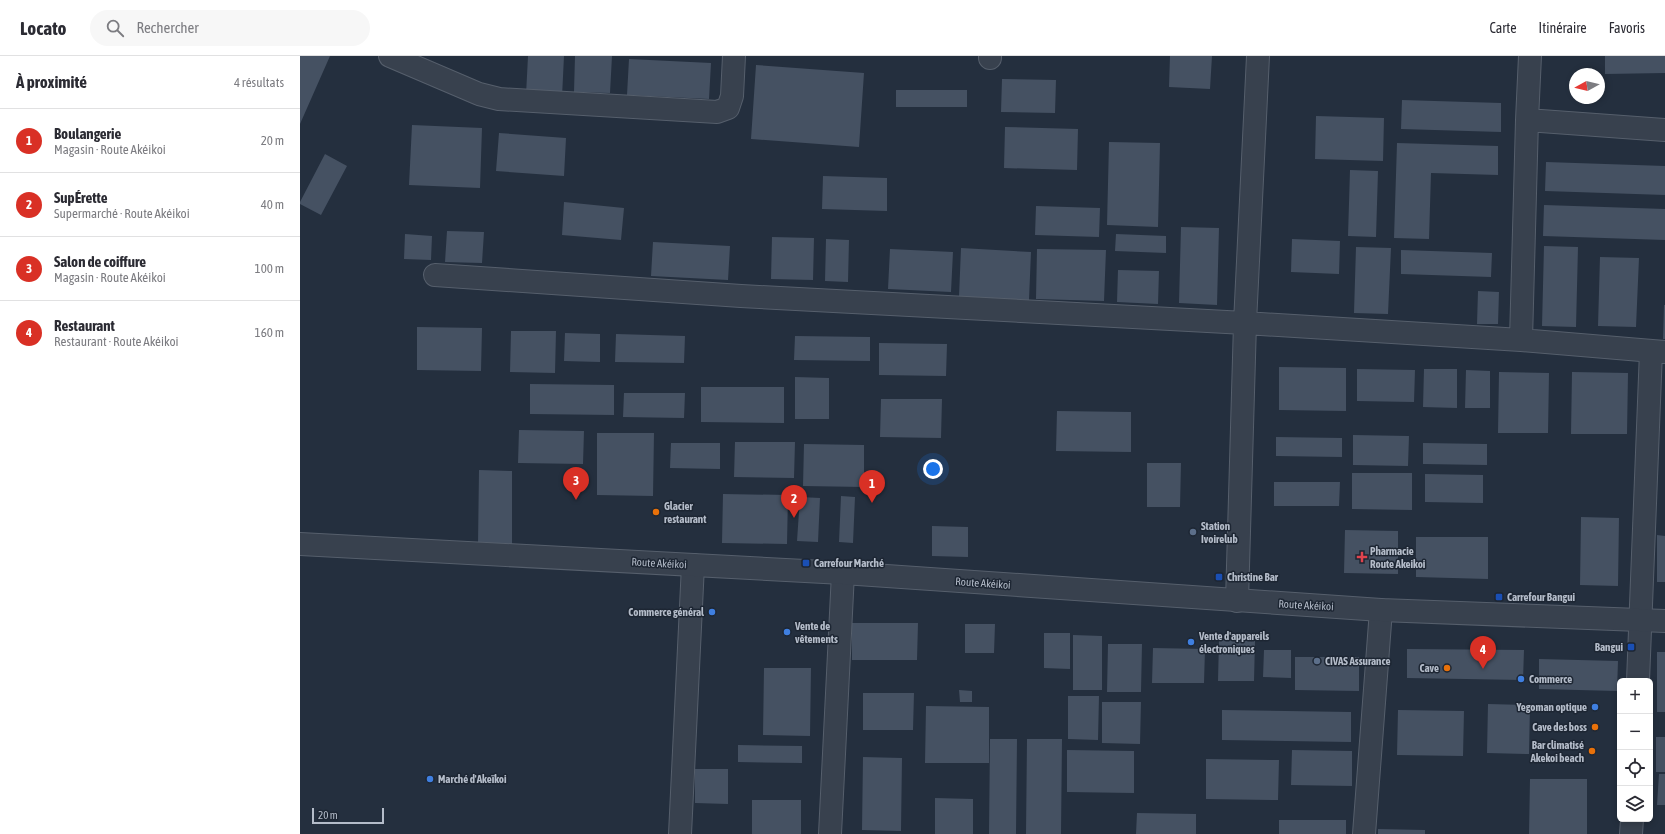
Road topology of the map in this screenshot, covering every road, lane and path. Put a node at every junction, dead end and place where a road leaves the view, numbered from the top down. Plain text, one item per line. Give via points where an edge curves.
1 (390, 56) edge
2 (734, 56) edge
3 (1258, 56) edge
4 (1530, 56) edge
5 (1526, 120) junction
6 (1665, 130) edge
7 (435, 275) dead end
8 (1245, 323) junction
9 (1521, 340) junction
10 (1658, 351) edge
11 (300, 544) edge
12 (693, 565) junction
13 (843, 574) junction
14 (1237, 601) junction
15 (1381, 610) junction
16 (1641, 620) junction
17 (1665, 621) edge
18 (1638, 678) edge
19 (1632, 822) edge
20 (680, 834) edge
21 (830, 834) edge
22 (1364, 834) edge
23 (1631, 834) edge

1 - 2 street via 479,94 499,99 717,112 728,108 732,96
3 - 8 street
4 - 5 street
5 - 6 street
5 - 9 street
7 - 8 street via 741,296
8 - 9 street
8 - 14 street
9 - 10 street
10 - 16 street
11 - 12 street, Route Akéikoi
12 - 13 street, Route Akéikoi
12 - 20 street
13 - 14 street, Route Akéikoi
13 - 21 street
14 - 15 street, Route Akéikoi
15 - 16 street, Route Akéikoi
15 - 22 street
16 - 17 street, Route Akéikoi
16 - 18 street
19 - 23 street

